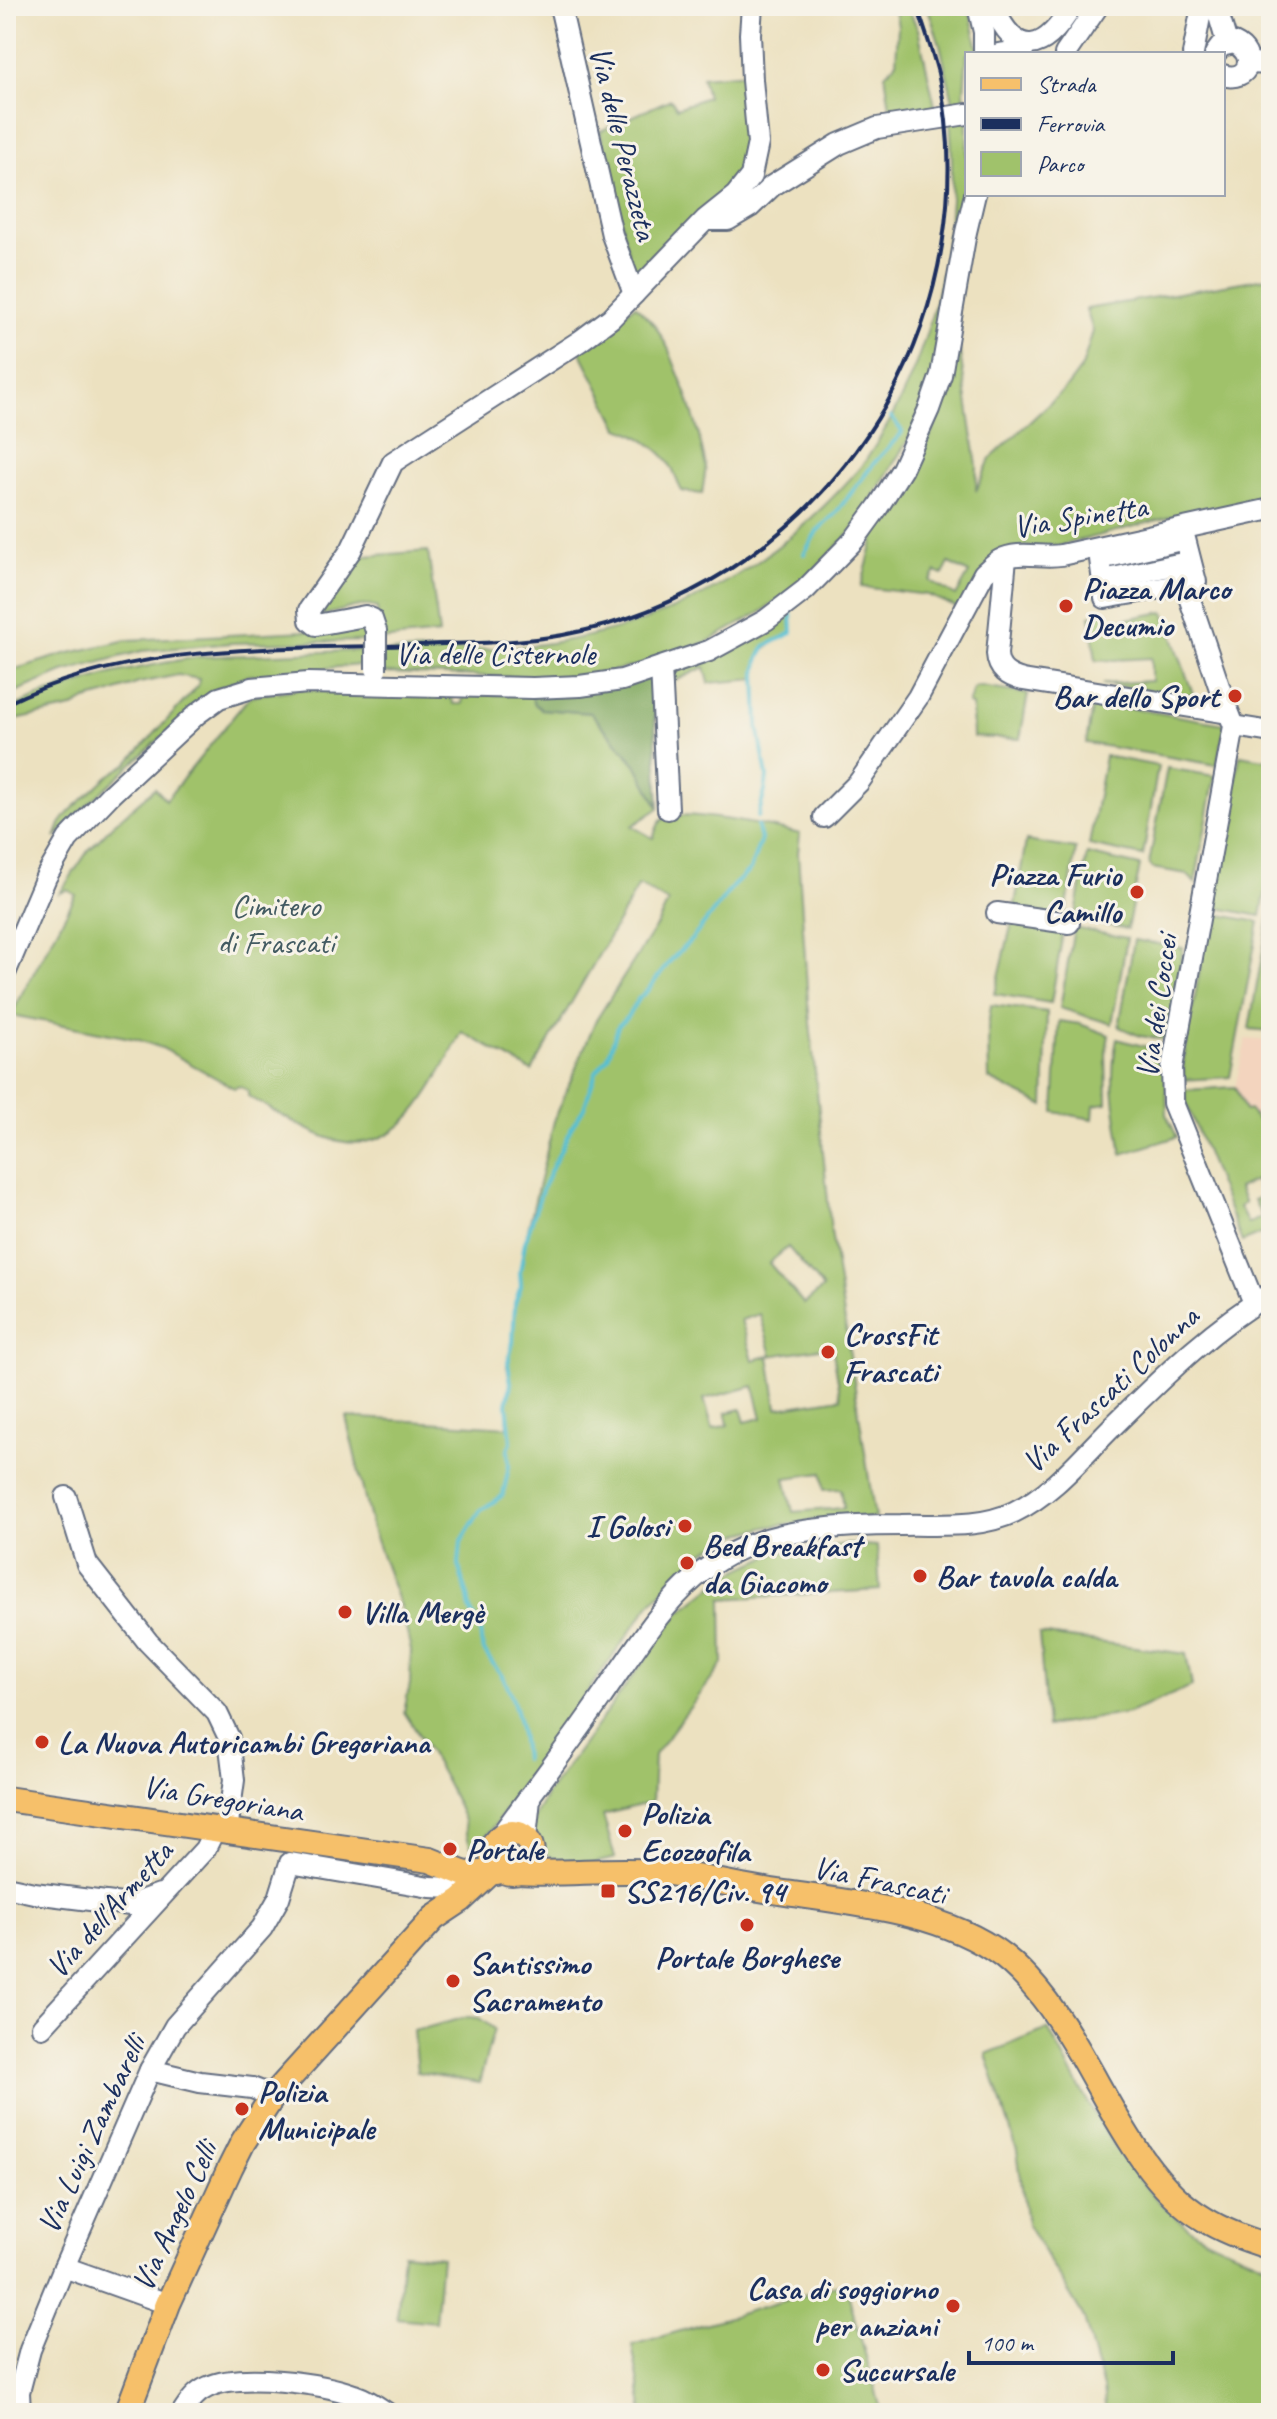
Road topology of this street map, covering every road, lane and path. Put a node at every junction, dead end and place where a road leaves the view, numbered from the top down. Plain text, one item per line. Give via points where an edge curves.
1 (560, 6) edge
2 (752, 6) edge
3 (1072, 6) edge
4 (1084, 6) edge
5 (1098, 6) edge
6 (1202, 6) edge
7 (1216, 6) edge
8 (984, 7) edge
9 (1068, 30) junction
10 (1221, 49) edge
11 (984, 52) edge
12 (1017, 52) edge
13 (1032, 52) edge
14 (1056, 52) edge
15 (1066, 52) edge
16 (1193, 52) edge
17 (1248, 63) junction
18 (1271, 64) edge
19 (1225, 75) edge
20 (965, 114) edge
21 (975, 196) edge
22 (706, 219) junction
23 (634, 294) junction
24 (1270, 513) edge
25 (1006, 558) junction
26 (1113, 578) dead end
27 (1184, 584) junction
28 (661, 667) junction
29 (376, 676) junction
30 (1226, 712) junction
31 (1271, 732) edge
32 (668, 809) dead end
33 (824, 817) dead end
34 (997, 913) dead end
35 (1069, 923) dead end
36 (6, 971) edge
37 (1262, 1298) edge
38 (66, 1497) dead end
39 (532, 1796) junction
40 (6, 1799) edge
41 (221, 1830) junction
42 (529, 1844) junction
43 (475, 1871) junction
44 (572, 1873) junction
45 (6, 1887) edge
46 (163, 1893) junction
47 (42, 2027) dead end
48 (150, 2070) junction
49 (273, 2096) junction
50 (1271, 2247) edge
51 (64, 2267) junction
52 (168, 2304) junction
53 (20, 2413) edge
54 (127, 2413) edge
55 (182, 2413) edge
56 (387, 2413) edge

1 - 23 street, Via delle Perazzeta via 612,235
2 - 22 street, Via delle Cisternole via 758,143 751,176
3 - 8 street via 1051,36 1032,43 1009,35
4 - 9 street
5 - 15 street
6 - 16 street
7 - 10 street
8 - 11 street
8 - 12 street via 997,38
9 - 13 street via 1053,44
9 - 14 street
10 - 17 street via 1234,43 1245,50
17 - 18 street
17 - 19 street via 1241,74
20 - 22 street via 877,128 839,144 728,220
21 - 28 street, Via delle Cisternole via 941,375 902,469 878,507 805,590 766,620 709,651
22 - 23 street, Via delle Cisternole
23 - 29 street, Via delle Cisternole, bridge via 580,341 393,462 351,550 309,610 316,625 372,619
24 - 25 street, Via Spinetta via 1061,555
25 - 30 street via 997,661 1003,671 1038,689
25 - 33 street, Via Spinetta via 984,573 918,697 859,782
26 - 27 street via 1178,564
27 - 27 street via 1196,582 1185,539 1100,559 1105,598
27 - 30 street
28 - 29 street, Via delle Cisternole via 622,680 533,688
28 - 32 street
29 - 36 street, Via delle Cisternole via 252,688 208,706 68,839
30 - 31 street
30 - 37 street, Via dei Coccei via 1229,753 1175,1048 1173,1103
34 - 35 street
37 - 39 street, Via Frascati Colonna via 1164,1375 1062,1479 1015,1512 971,1524 800,1531 748,1546 713,1564 680,1590 649,1626
38 - 41 street via 87,1564 148,1642 217,1713 229,1738 234,1780
39 - 42 street, Via Frascati Colonna
39 - 43 street, Via Frascati Colonna
40 - 41 main road, Via Gregoriana
41 - 43 main road, Via Gregoriana
41 - 46 street, Via dell'Armetta
42 - 43 main road via 510,1833
42 - 43 main road via 531,1860 523,1870
42 - 44 main road via 555,1867
43 - 44 main road, Via Frascati
43 - 48 street, Via Luigi Zambarelli via 433,1888 290,1863 262,1928 175,2026
43 - 49 main road, Via Angelo Celli
44 - 50 main road, Via Frascati via 658,1872 909,1915 972,1936 1012,1964 1052,2009 1137,2150 1166,2188 1210,2223
45 - 46 street via 130,1905
46 - 47 street, Via dell'Armetta
48 - 49 street
48 - 51 street, Via Luigi Zambarelli
49 - 52 main road, Via Angelo Celli via 243,2142
51 - 52 street
51 - 53 street, Via Luigi Zambarelli via 30,2350 19,2392
52 - 54 main road, Via Angelo Celli
55 - 56 street via 209,2386 253,2381 341,2391

